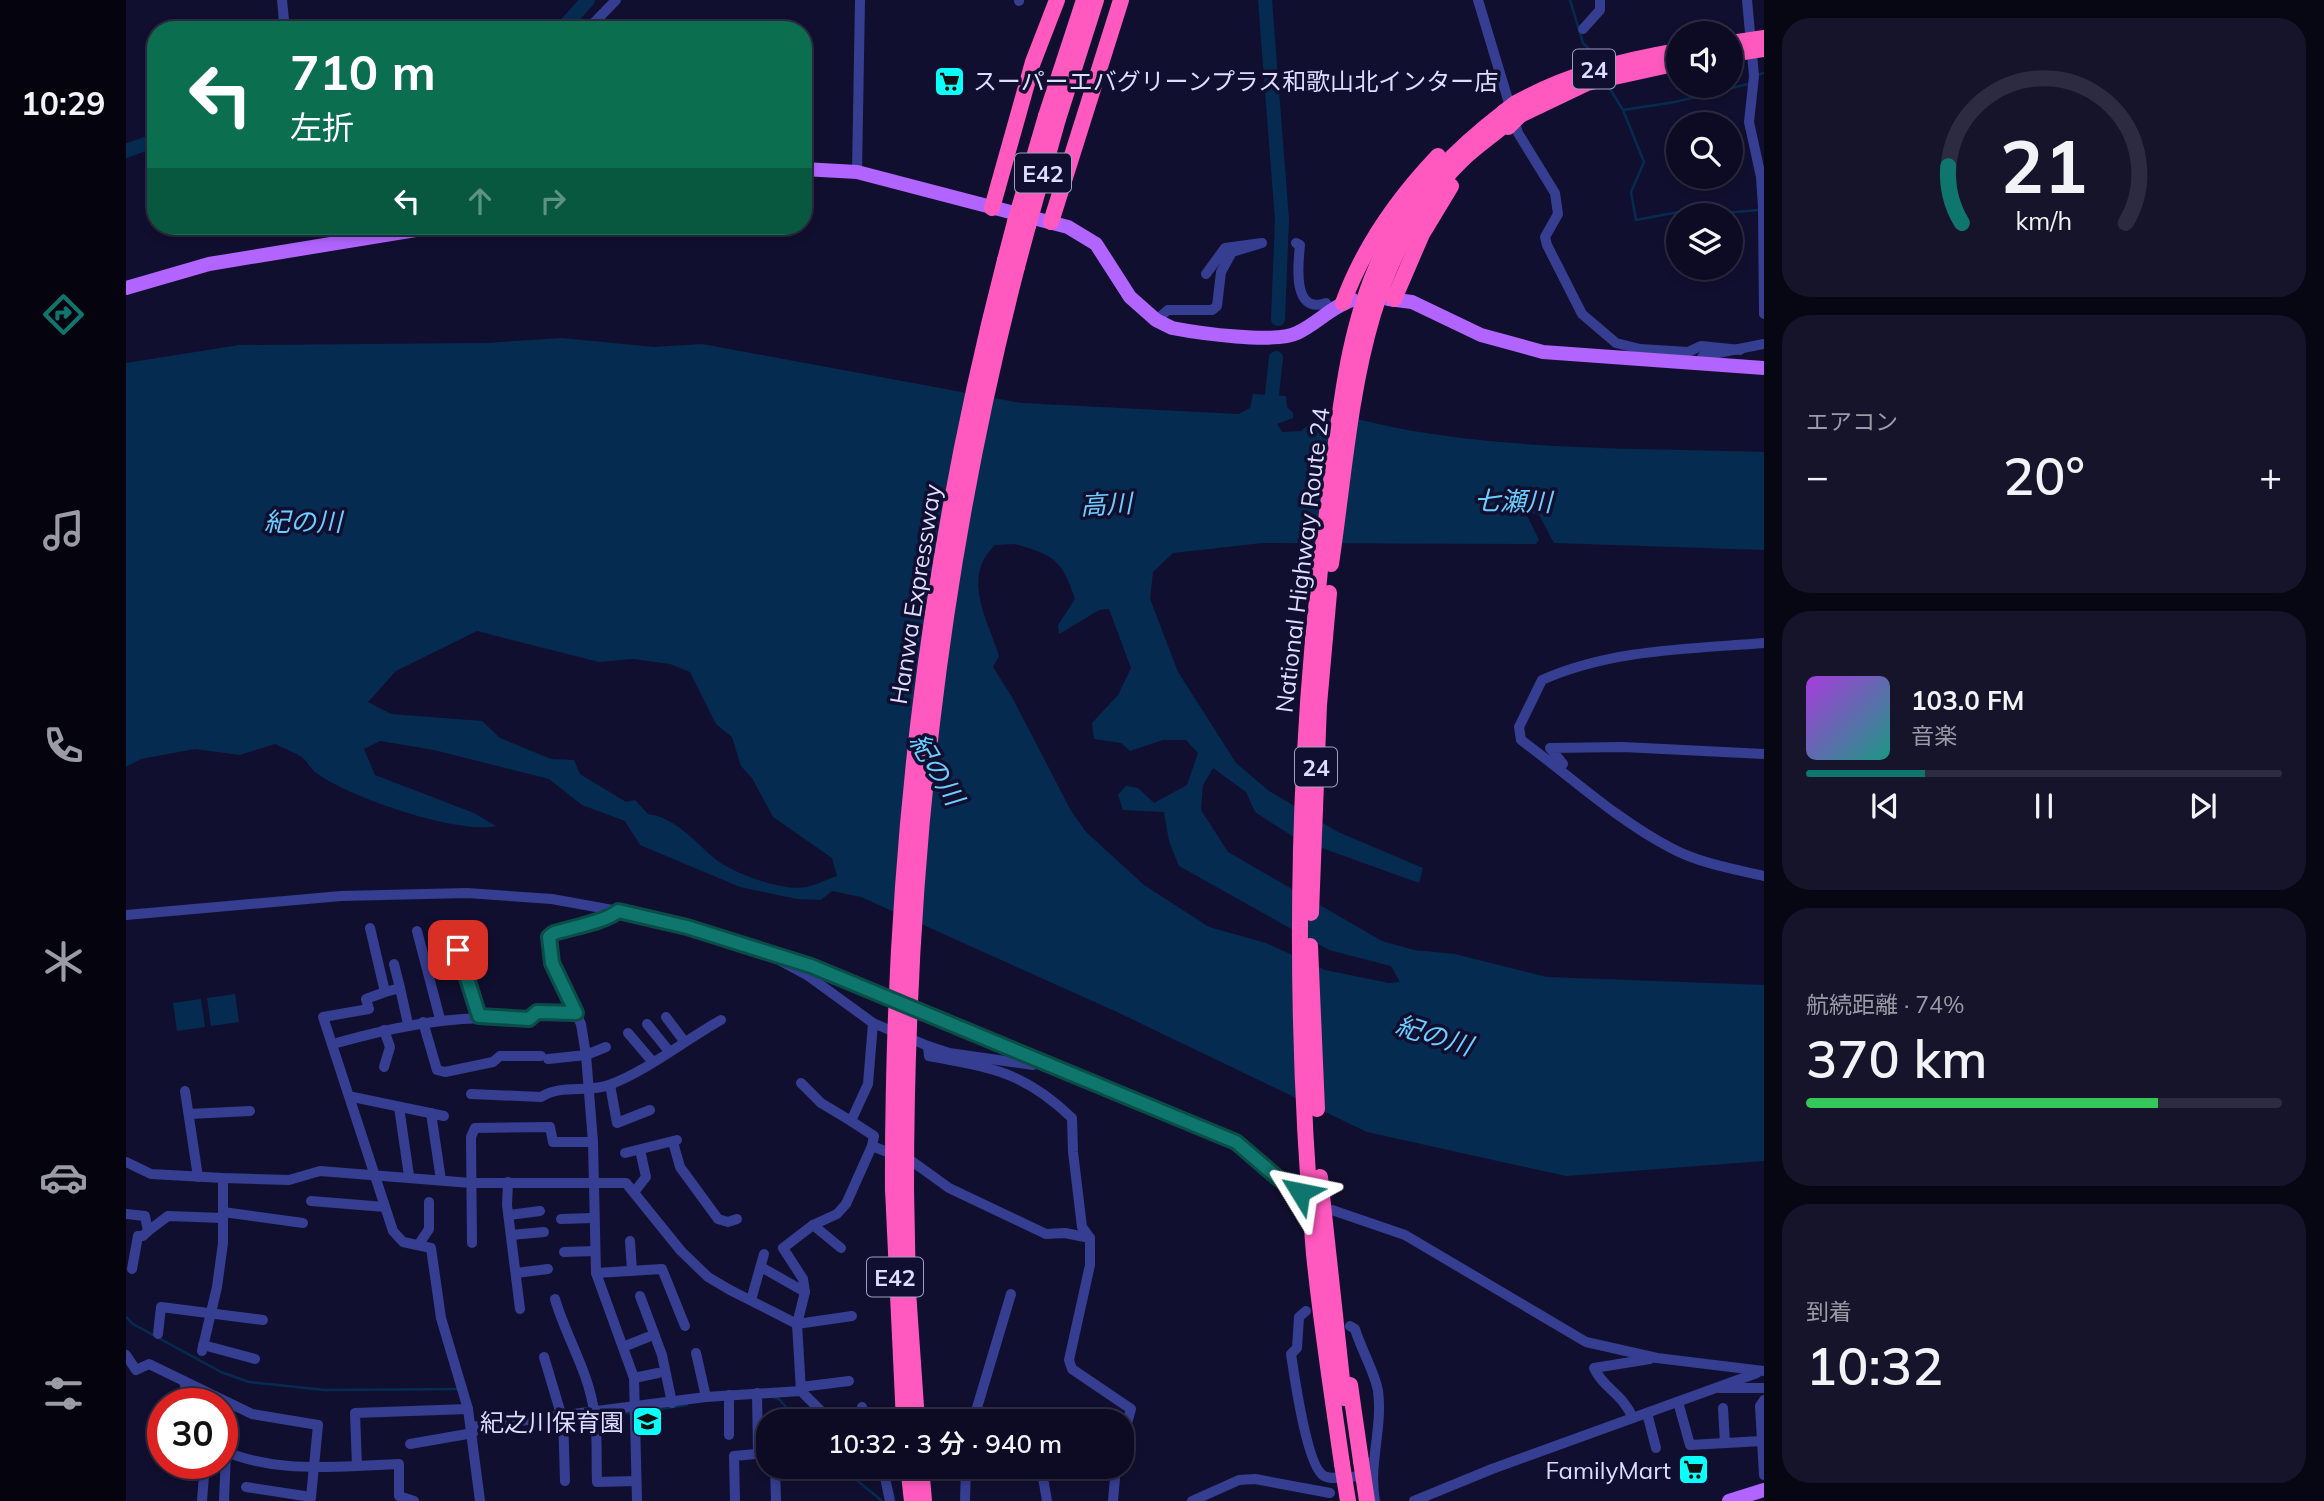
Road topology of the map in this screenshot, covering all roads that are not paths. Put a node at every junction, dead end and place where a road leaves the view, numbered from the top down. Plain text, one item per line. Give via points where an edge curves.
1 (616, 0) edge
2 (860, 0) edge
3 (1056, 0) edge
4 (1084, 0) edge
5 (1097, 0) edge
6 (1121, 0) edge
7 (1479, 0) edge
8 (1600, 0) edge
9 (1747, 0) edge
10 (602, 21) edge
11 (1583, 29) dead end
12 (1758, 44) edge
13 (1666, 54) edge
14 (1666, 66) edge
15 (1511, 116) junction
16 (1052, 117) junction
17 (1463, 154) junction
18 (812, 170) edge
19 (857, 172) junction
20 (992, 208) junction
21 (1051, 222) junction
22 (385, 235) edge
23 (1296, 243) dead end
24 (1206, 274) dead end
25 (126, 288) edge
26 (1391, 299) joint
27 (1343, 305) junction
28 (1764, 314) edge
29 (1156, 320) junction
30 (1764, 344) edge
31 (1740, 350) junction
32 (1699, 363) junction
33 (1764, 368) edge
34 (1764, 643) edge
35 (1764, 754) edge
36 (1580, 783) junction
37 (1764, 876) edge
38 (618, 911) junction
39 (126, 915) edge
40 (451, 925) dead end
41 (369, 928) dead end
42 (417, 931) dead end
43 (774, 955) junction
44 (394, 964) dead end
45 (400, 988) junction
46 (385, 992) junction
47 (576, 1013) junction
48 (479, 1016) junction
49 (666, 1017) dead end
50 (440, 1019) junction
51 (721, 1020) dead end
52 (423, 1022) junction
53 (873, 1023) junction
54 (408, 1024) junction
55 (647, 1024) dead end
56 (384, 1030) junction
57 (628, 1033) dead end
58 (684, 1041) junction
59 (333, 1044) junction
60 (928, 1046) junction
61 (606, 1047) dead end
62 (668, 1050) junction
63 (586, 1055) junction
64 (652, 1060) junction
65 (384, 1067) dead end
66 (1051, 1068) junction
67 (801, 1083) dead end
68 (610, 1085) junction
69 (185, 1091) dead end
70 (590, 1091) junction
71 (471, 1094) dead end
72 (353, 1097) dead end
73 (399, 1107) junction
74 (650, 1110) dead end
75 (250, 1111) dead end
76 (431, 1113) junction
77 (189, 1114) junction
78 (444, 1116) dead end
79 (851, 1121) junction
80 (593, 1142) junction
81 (872, 1146) junction
82 (640, 1150) junction
83 (625, 1153) dead end
84 (126, 1162) edge
85 (374, 1174) junction
86 (409, 1176) junction
87 (198, 1177) junction
88 (1315, 1177) junction
89 (223, 1178) junction
90 (441, 1180) junction
91 (508, 1182) junction
92 (593, 1182) junction
93 (471, 1183) junction
94 (635, 1191) junction
95 (1300, 1192) dead end
96 (311, 1200) dead end
97 (429, 1202) dead end
98 (385, 1207) junction
99 (1332, 1210) dead end
100 (540, 1211) dead end
101 (126, 1214) edge
102 (223, 1214) junction
103 (509, 1215) junction
104 (594, 1218) junction
105 (561, 1219) dead end
106 (737, 1219) dead end
107 (303, 1223) dead end
108 (813, 1225) junction
109 (148, 1231) junction
110 (544, 1232) dead end
111 (511, 1235) junction
112 (1090, 1238) junction
113 (630, 1241) dead end
114 (472, 1243) dead end
115 (419, 1244) junction
116 (841, 1248) dead end
117 (595, 1251) junction
118 (564, 1252) dead end
119 (764, 1254) dead end
120 (761, 1267) junction
121 (132, 1269) dead end
122 (548, 1269) dead end
123 (632, 1271) junction
124 (516, 1273) junction
125 (596, 1273) junction
126 (805, 1293) junction
127 (1011, 1294) dead end
128 (640, 1296) dead end
129 (555, 1299) dead end
130 (751, 1300) junction
131 (520, 1309) dead end
132 (1306, 1311) dead end
133 (211, 1312) junction
134 (852, 1316) dead end
135 (263, 1320) dead end
136 (797, 1324) junction
137 (685, 1326) dead end
138 (1350, 1326) dead end
139 (158, 1334) dead end
140 (649, 1338) dead end
141 (623, 1347) junction
142 (696, 1353) dead end
143 (126, 1355) edge
144 (544, 1357) dead end
145 (1657, 1358) junction
146 (256, 1359) dead end
147 (905, 1363) junction
148 (1763, 1371) edge
149 (659, 1373) dead end
150 (634, 1378) junction
151 (184, 1381) junction
152 (849, 1381) dead end
153 (186, 1388) edge
154 (1764, 1388) edge
155 (801, 1389) junction
156 (1709, 1389) junction
157 (757, 1396) junction
158 (706, 1397) junction
159 (729, 1397) junction
160 (1764, 1400) edge
161 (1678, 1402) junction
162 (673, 1403) junction
163 (635, 1408) junction
164 (1723, 1408) dead end
165 (465, 1409) junction
166 (758, 1409) edge
167 (820, 1409) edge
168 (904, 1409) edge
169 (915, 1409) edge
170 (977, 1409) edge
171 (1131, 1409) edge
172 (1647, 1413) junction
173 (594, 1414) junction
174 (562, 1416) junction
175 (1633, 1418) junction
176 (472, 1430) junction
177 (729, 1435) dead end
178 (1762, 1441) junction
179 (1725, 1443) junction
180 (410, 1444) dead end
181 (1656, 1448) dead end
182 (756, 1454) edge
183 (238, 1458) edge
184 (356, 1466) junction
185 (1343, 1466) junction
186 (314, 1468) junction
187 (1764, 1475) edge
188 (1370, 1476) junction
189 (204, 1479) edge
190 (224, 1479) edge
191 (775, 1479) edge
192 (885, 1479) edge
193 (909, 1479) edge
194 (922, 1479) edge
195 (966, 1479) edge
196 (1043, 1479) edge
197 (1115, 1479) edge
198 (565, 1481) dead end
199 (636, 1481) junction
200 (246, 1487) dead end
201 (1764, 1490) edge
202 (1333, 1498) edge
203 (310, 1499) edge
204 (202, 1501) edge
205 (224, 1501) edge
206 (414, 1501) edge
207 (480, 1501) edge
208 (637, 1501) edge
209 (735, 1501) edge
210 (776, 1501) edge
211 (890, 1501) edge
212 (912, 1501) edge
213 (924, 1501) edge
214 (965, 1501) edge
215 (1047, 1501) edge
216 (1113, 1501) edge
217 (1192, 1501) edge
218 (1348, 1501) edge
219 (1358, 1501) edge
220 (1367, 1501) edge
221 (1375, 1501) edge
222 (1414, 1501) edge
223 (1729, 1501) edge

1 - 10 street
2 - 19 street
3 - 20 highway via 1033,62
4 - 16 highway, Hanwa Expressway / E42
5 - 16 highway, Hanwa Expressway / E42
6 - 21 highway
7 - 31 street via 1518,132 1555,193 1558,214 1545,237 1582,314 1616,343 1640,349 1688,352 1702,346
8 - 11 street via 1600,10
9 - 12 street
12 - 28 street via 1749,122 1761,177
13 - 15 highway, 24 via 1588,71 1544,87
14 - 15 highway, 24 via 1587,83
15 - 17 highway, 24
16 - 147 highway, Hanwa Expressway / E42, bridge via 948,516 919,712 899,909 894,1016
17 - 26 highway, 24
17 - 27 highway, 24 via 1413,183 1369,246
17 - 88 highway, National Highway Route 24 / 24 via 1396,250 1357,355 1319,705 1310,956
18 - 19 main road
19 - 20 main road
20 - 21 main road
21 - 29 main road via 1096,244 1130,298
22 - 25 main road via 209,264
23 - 27 street via 1300,246 1297,277 1302,295 1319,305
24 - 29 street via 1225,248 1262,243 1232,252 1220,272 1213,310 1168,310
26 - 32 main road via 1412,302 1481,335 1543,352
27 - 29 main road via 1281,338 1188,331
30 - 31 street
31 - 32 street via 1703,356
32 - 33 main road
34 - 36 street via 1599,659 1542,680 1519,727 1521,740
35 - 36 street via 1550,748
36 - 37 street via 1638,829 1673,849
38 - 39 street via 552,899 467,893 341,895
38 - 43 street
38 - 47 street via 610,919 549,937 552,963
40 - 48 street
41 - 46 street
42 - 50 street
43 - 53 street
43 - 66 street via 811,966
44 - 45 street
45 - 46 street
45 - 54 street
46 - 59 street via 366,999 369,1009 323,1017
47 - 48 street via 537,1012 529,1019
47 - 63 street
48 - 50 street
49 - 58 street
50 - 52 street
51 - 58 street
52 - 54 street
52 - 63 street via 437,1070 445,1072 493,1062 500,1056
53 - 60 street
53 - 79 street via 867,1084
54 - 56 street
55 - 62 street
56 - 59 street
56 - 65 street via 390,1047
57 - 64 street
58 - 62 street
59 - 85 street
60 - 66 street
60 - 112 street via 929,1056 989,1067 1032,1084 1072,1118 1082,1227
61 - 63 street
62 - 64 street
63 - 70 street
64 - 68 street
66 - 95 street via 1236,1142
67 - 79 street via 821,1104
68 - 70 street
68 - 74 street via 617,1123
69 - 77 street
70 - 71 street via 550,1091 541,1097
70 - 80 street
72 - 73 street
73 - 76 street
73 - 86 street
75 - 77 street
76 - 78 street
76 - 90 street
77 - 87 street
79 - 81 street via 874,1136
80 - 92 street
80 - 93 street via 553,1142 550,1126 475,1128
81 - 108 street via 846,1204
81 - 112 street via 913,1162 948,1188 1046,1234
82 - 83 street
82 - 94 street via 646,1177
82 - 106 street via 676,1141 680,1167 718,1219
84 - 87 street via 151,1174
85 - 86 street
85 - 89 street via 320,1171 289,1180
85 - 98 street
86 - 90 street
87 - 89 street
88 - 185 highway, National Highway Route 24 / 24 via 1337,1347
88 - 185 highway, National Highway Route 24 / 24 via 1322,1324
89 - 102 street
90 - 93 street
91 - 92 street
91 - 93 street
91 - 103 street
92 - 94 street via 626,1182
92 - 104 street
93 - 114 street
94 - 130 street via 681,1251 708,1277
96 - 98 street
97 - 115 street via 429,1229
98 - 115 street via 396,1236
99 - 145 street via 1405,1236 1586,1342
100 - 103 street
101 - 109 street via 145,1216
102 - 107 street
102 - 109 street via 168,1216
102 - 133 street via 223,1243
103 - 111 street
104 - 105 street
104 - 117 street
108 - 116 street
108 - 126 street via 783,1248 803,1279
109 - 121 street via 138,1236
110 - 111 street
111 - 124 street
112 - 171 street via 1090,1265 1069,1360 1073,1369
113 - 123 street
115 - 165 street via 431,1248 441,1318
117 - 118 street
117 - 125 street
119 - 120 street
120 - 126 street
120 - 130 street
122 - 124 street
123 - 125 street
123 - 137 street via 662,1269
124 - 131 street
125 - 141 street
126 - 136 street
127 - 170 street
128 - 162 street via 662,1355
129 - 173 street via 565,1332 574,1341
130 - 136 street
132 - 185 street via 1299,1317 1297,1348 1291,1354 1297,1406 1318,1470
133 - 135 street
133 - 139 street via 161,1307
133 - 146 street via 202,1348
134 - 136 street
136 - 155 street
138 - 188 street via 1374,1373 1378,1394 1377,1459
140 - 141 street
141 - 150 street
142 - 158 street
143 - 151 street via 136,1370 149,1364
144 - 174 street
145 - 148 street
145 - 175 street via 1594,1368 1626,1402
147 - 168 highway, Hanwa Expressway / E42
147 - 169 highway, Hanwa Expressway / E42
148 - 156 street
149 - 150 street
150 - 163 street
151 - 153 street
151 - 186 street via 252,1414 318,1425
152 - 155 street
154 - 156 street
155 - 157 street
155 - 167 street
156 - 161 street
157 - 159 street
157 - 166 street
158 - 159 street
158 - 162 street
159 - 177 street
160 - 178 street via 1760,1406
161 - 172 street
161 - 179 street via 1690,1445
162 - 163 street
163 - 173 street
163 - 199 street
164 - 179 street
165 - 176 street
165 - 184 street via 355,1413
172 - 175 street
172 - 181 street
173 - 174 street
173 - 199 street via 597,1482
174 - 176 street
174 - 198 street
175 - 222 street
176 - 180 street
176 - 207 street
178 - 179 street
178 - 187 street
182 - 209 street via 734,1456
183 - 186 street
184 - 186 street
184 - 206 street via 398,1464 399,1496
185 - 188 street
185 - 202 highway
185 - 218 highway, National Highway Route 24 / 24, bridge
185 - 219 highway, National Highway Route 24 / 24
185 - 220 highway, bridge
186 - 203 street
188 - 221 street
189 - 204 street
190 - 205 street
191 - 210 street
192 - 211 street
193 - 212 highway
194 - 213 highway
195 - 214 street
196 - 215 street
197 - 216 street
199 - 208 street
200 - 203 street
201 - 223 main road
202 - 217 street via 1255,1479 1239,1480

